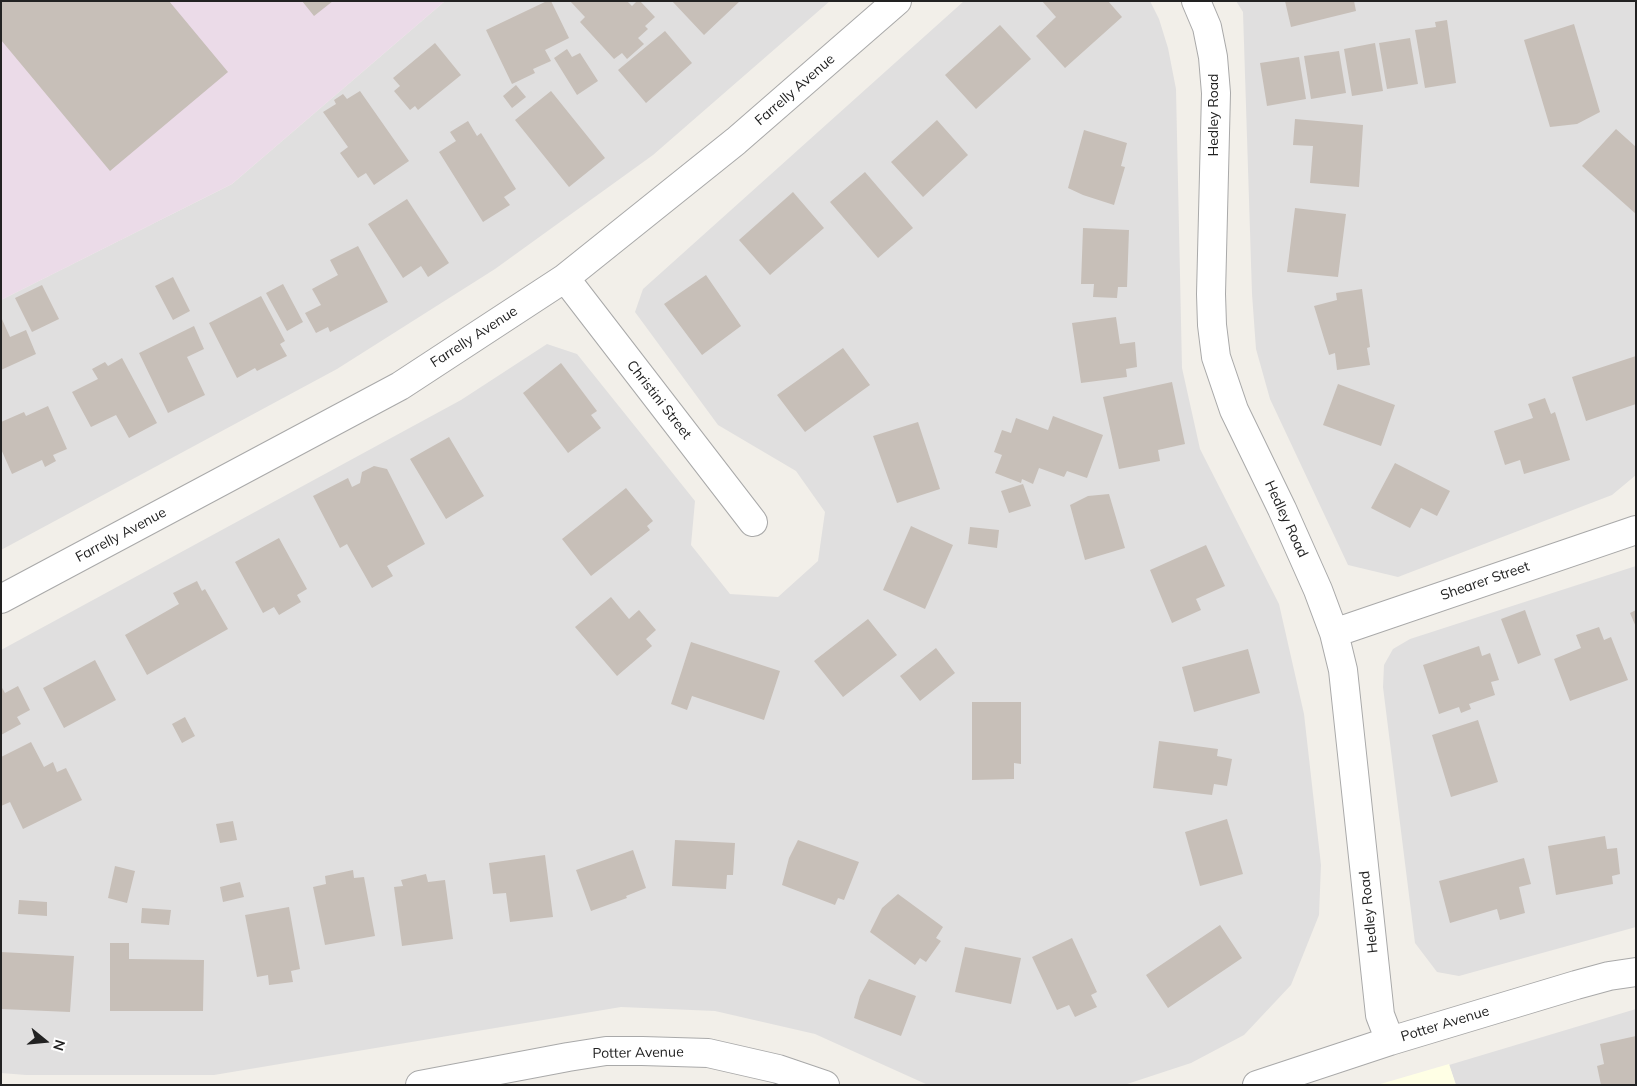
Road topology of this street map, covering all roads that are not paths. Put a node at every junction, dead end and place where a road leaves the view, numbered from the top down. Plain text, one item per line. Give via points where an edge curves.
1 (897, 1) edge
2 (1196, 1) edge
3 (565, 278) junction
4 (753, 522) dead end
5 (1636, 530) edge
6 (1, 599) edge
7 (1334, 633) junction
8 (1636, 972) edge
9 (1390, 1041) junction
10 (420, 1085) edge
11 (825, 1085) edge
12 (1257, 1085) edge

1 - 3 street, Farrelly Avenue via 736,141
2 - 7 street, Hedley Road via 1207,27 1216,93 1211,294 1216,357 1234,410 1282,509
3 - 4 street, Christini Street
3 - 6 street, Farrelly Avenue via 400,386
5 - 7 street, Shearer Street
7 - 9 street, Hedley Road via 1343,670 1380,1015
8 - 9 street, Potter Avenue via 1576,985
9 - 12 street, Potter Avenue
10 - 11 street, Potter Avenue via 606,1051 642,1051 716,1055 778,1069

